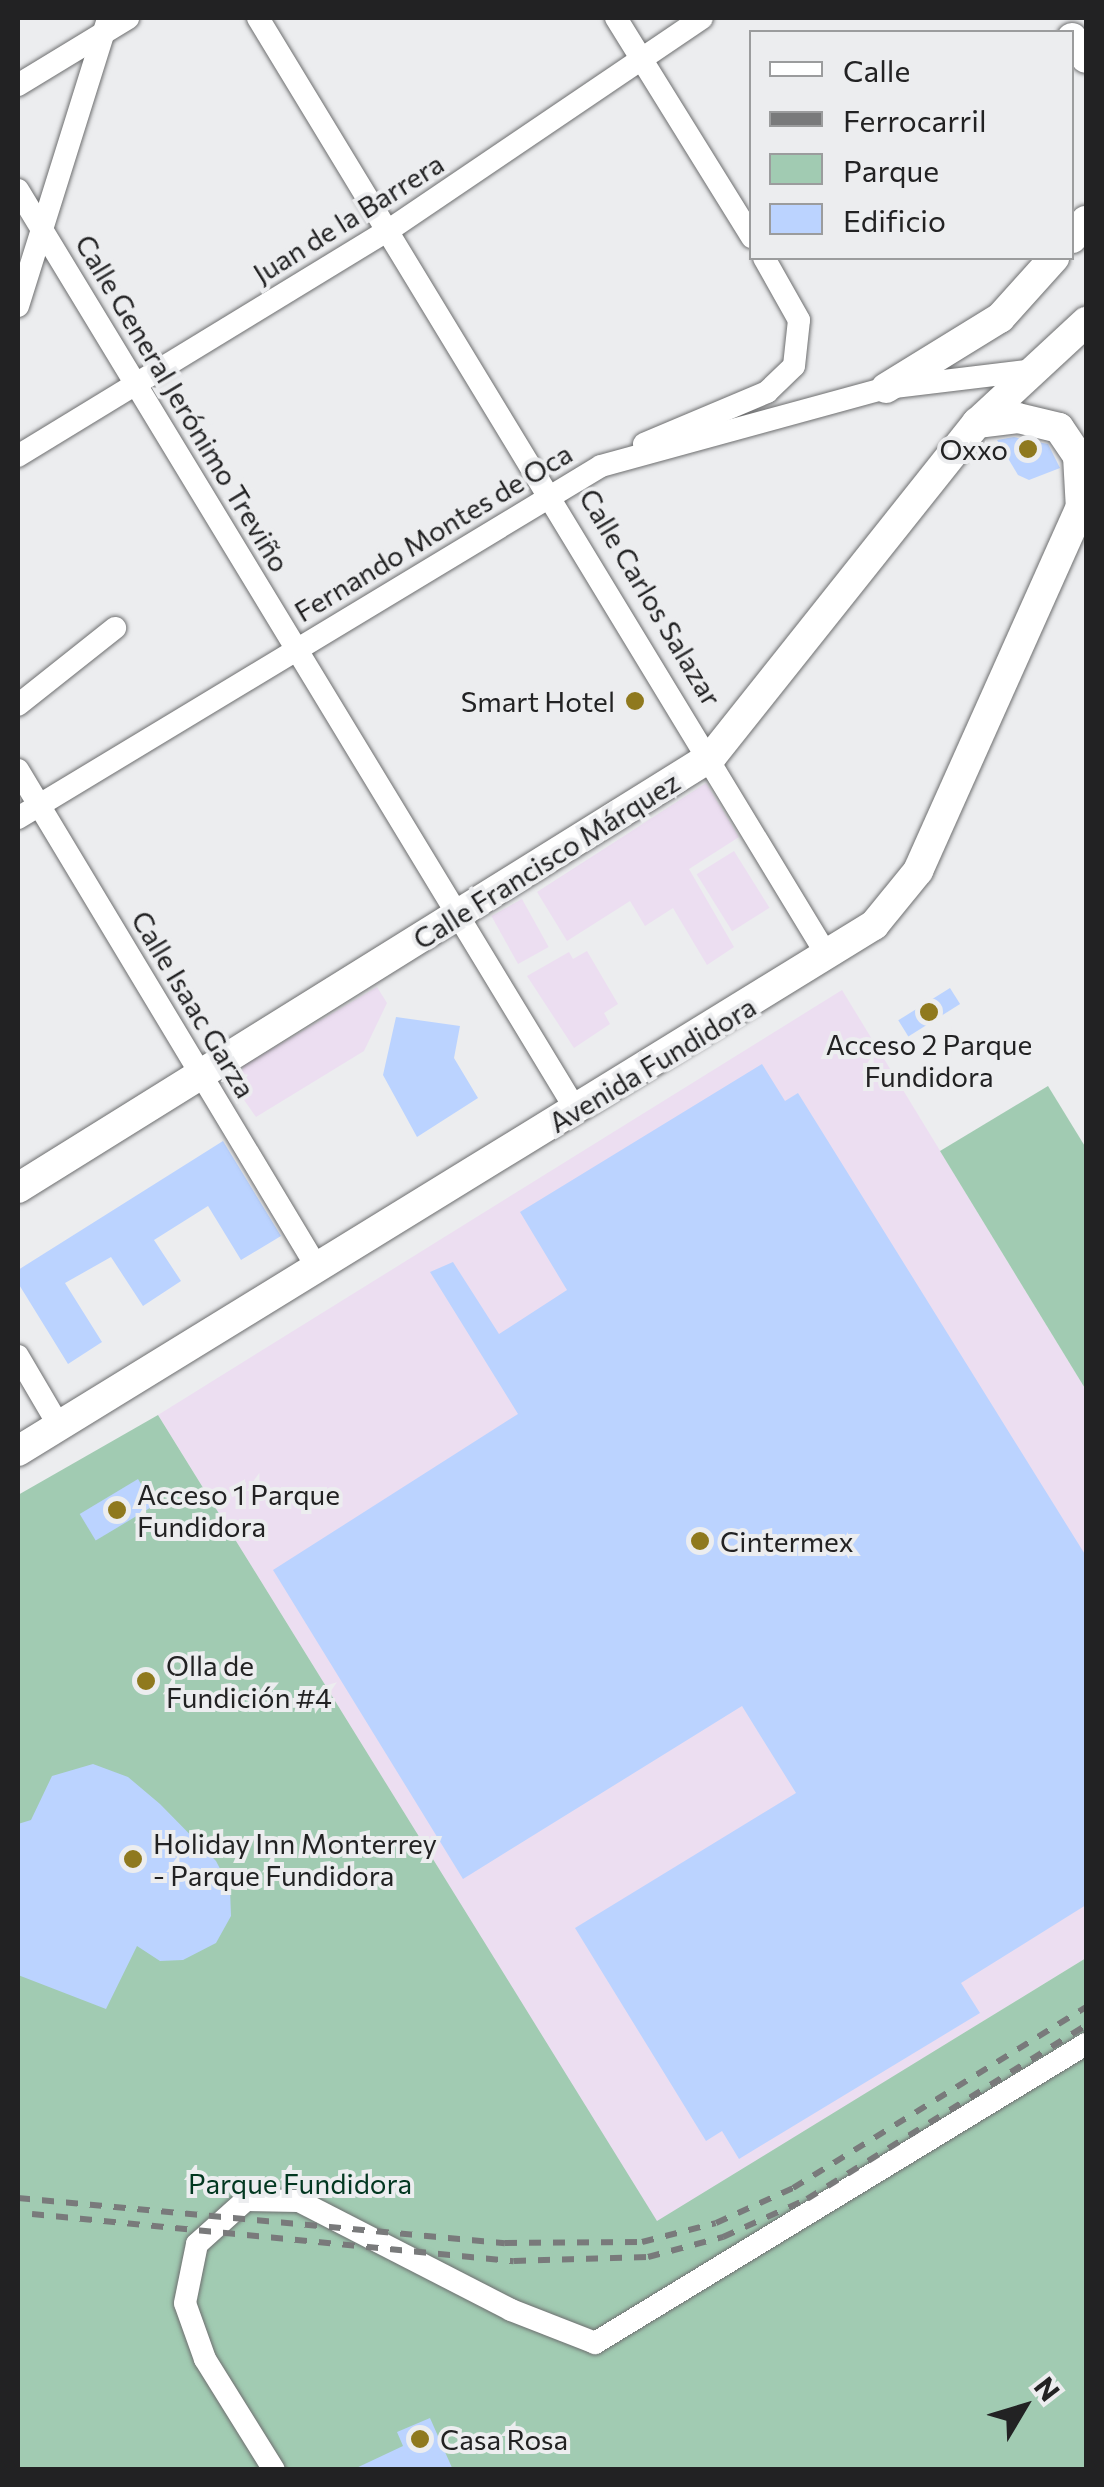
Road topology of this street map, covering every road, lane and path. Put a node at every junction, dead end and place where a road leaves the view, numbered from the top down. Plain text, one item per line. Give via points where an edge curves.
1 (128, 18) edge
2 (258, 18) edge
3 (616, 18) edge
4 (702, 18) edge
5 (105, 26) edge
6 (644, 63) junction
7 (18, 85) edge
8 (18, 190) edge
9 (392, 228) junction
10 (44, 232) junction
11 (749, 232) edge
12 (765, 260) edge
13 (1052, 260) edge
14 (18, 306) edge
15 (1086, 322) edge
16 (1035, 370) junction
17 (139, 384) junction
18 (886, 388) junction
19 (977, 423) junction
20 (18, 456) edge
21 (600, 466) junction
22 (554, 494) junction
23 (1084, 514) edge
24 (115, 628) dead end
25 (298, 649) junction
26 (18, 705) edge
27 (712, 756) junction
28 (18, 770) edge
29 (39, 805) junction
30 (18, 818) edge
31 (457, 915) junction
32 (828, 957) junction
33 (202, 1074) junction
34 (576, 1110) junction
35 (18, 1188) edge
36 (318, 1269) junction
37 (18, 1356) edge
38 (59, 1426) junction
39 (18, 1450) edge
40 (1086, 2044) edge
41 (274, 2470) edge

1 - 5 street
2 - 9 street, Calle Carlos Salazar
3 - 6 street
4 - 6 street, Juan de la Barrera
5 - 7 street
5 - 10 street
6 - 9 street, Juan de la Barrera
6 - 11 street
8 - 10 street, Calle General Jerónimo Treviño
9 - 17 street, Juan de la Barrera
9 - 22 street, Calle Carlos Salazar
10 - 14 street
10 - 17 street, Calle General Jerónimo Treviño
12 - 21 street via 799,320 800,355 786,377
13 - 18 main road via 1000,318
15 - 16 main road, Calle Francisco Márquez
16 - 18 street, Fernando Montes de Oca
16 - 19 main road, Calle Francisco Márquez
17 - 20 street, Juan de la Barrera
17 - 25 street, Calle General Jerónimo Treviño
18 - 21 street, Fernando Montes de Oca
19 - 23 main road via 1018,418 1059,428 1078,456
19 - 27 main road, Calle Francisco Márquez
21 - 22 street, Fernando Montes de Oca
22 - 25 street, Fernando Montes de Oca
22 - 27 street, Calle Carlos Salazar
23 - 32 main road, Avenida Fundidora via 918,871 874,925
24 - 26 street
25 - 29 street, Fernando Montes de Oca
25 - 31 street, Calle General Jerónimo Treviño
27 - 31 main road, Calle Francisco Márquez
27 - 32 street, Calle Carlos Salazar
28 - 29 street, Calle Isaac Garza
29 - 30 street, Fernando Montes de Oca
29 - 33 street, Calle Isaac Garza
31 - 33 main road, Calle Francisco Márquez
31 - 34 street, Calle General Jerónimo Treviño
32 - 34 main road, Avenida Fundidora
33 - 35 main road, Calle Francisco Márquez
33 - 36 street, Calle Isaac Garza
34 - 36 main road, Avenida Fundidora
36 - 38 main road, Avenida Fundidora
37 - 38 street
38 - 39 main road, Avenida Fundidora
40 - 41 street via 595,2343 511,2310 300,2201 246,2200 197,2244 185,2303 205,2359

